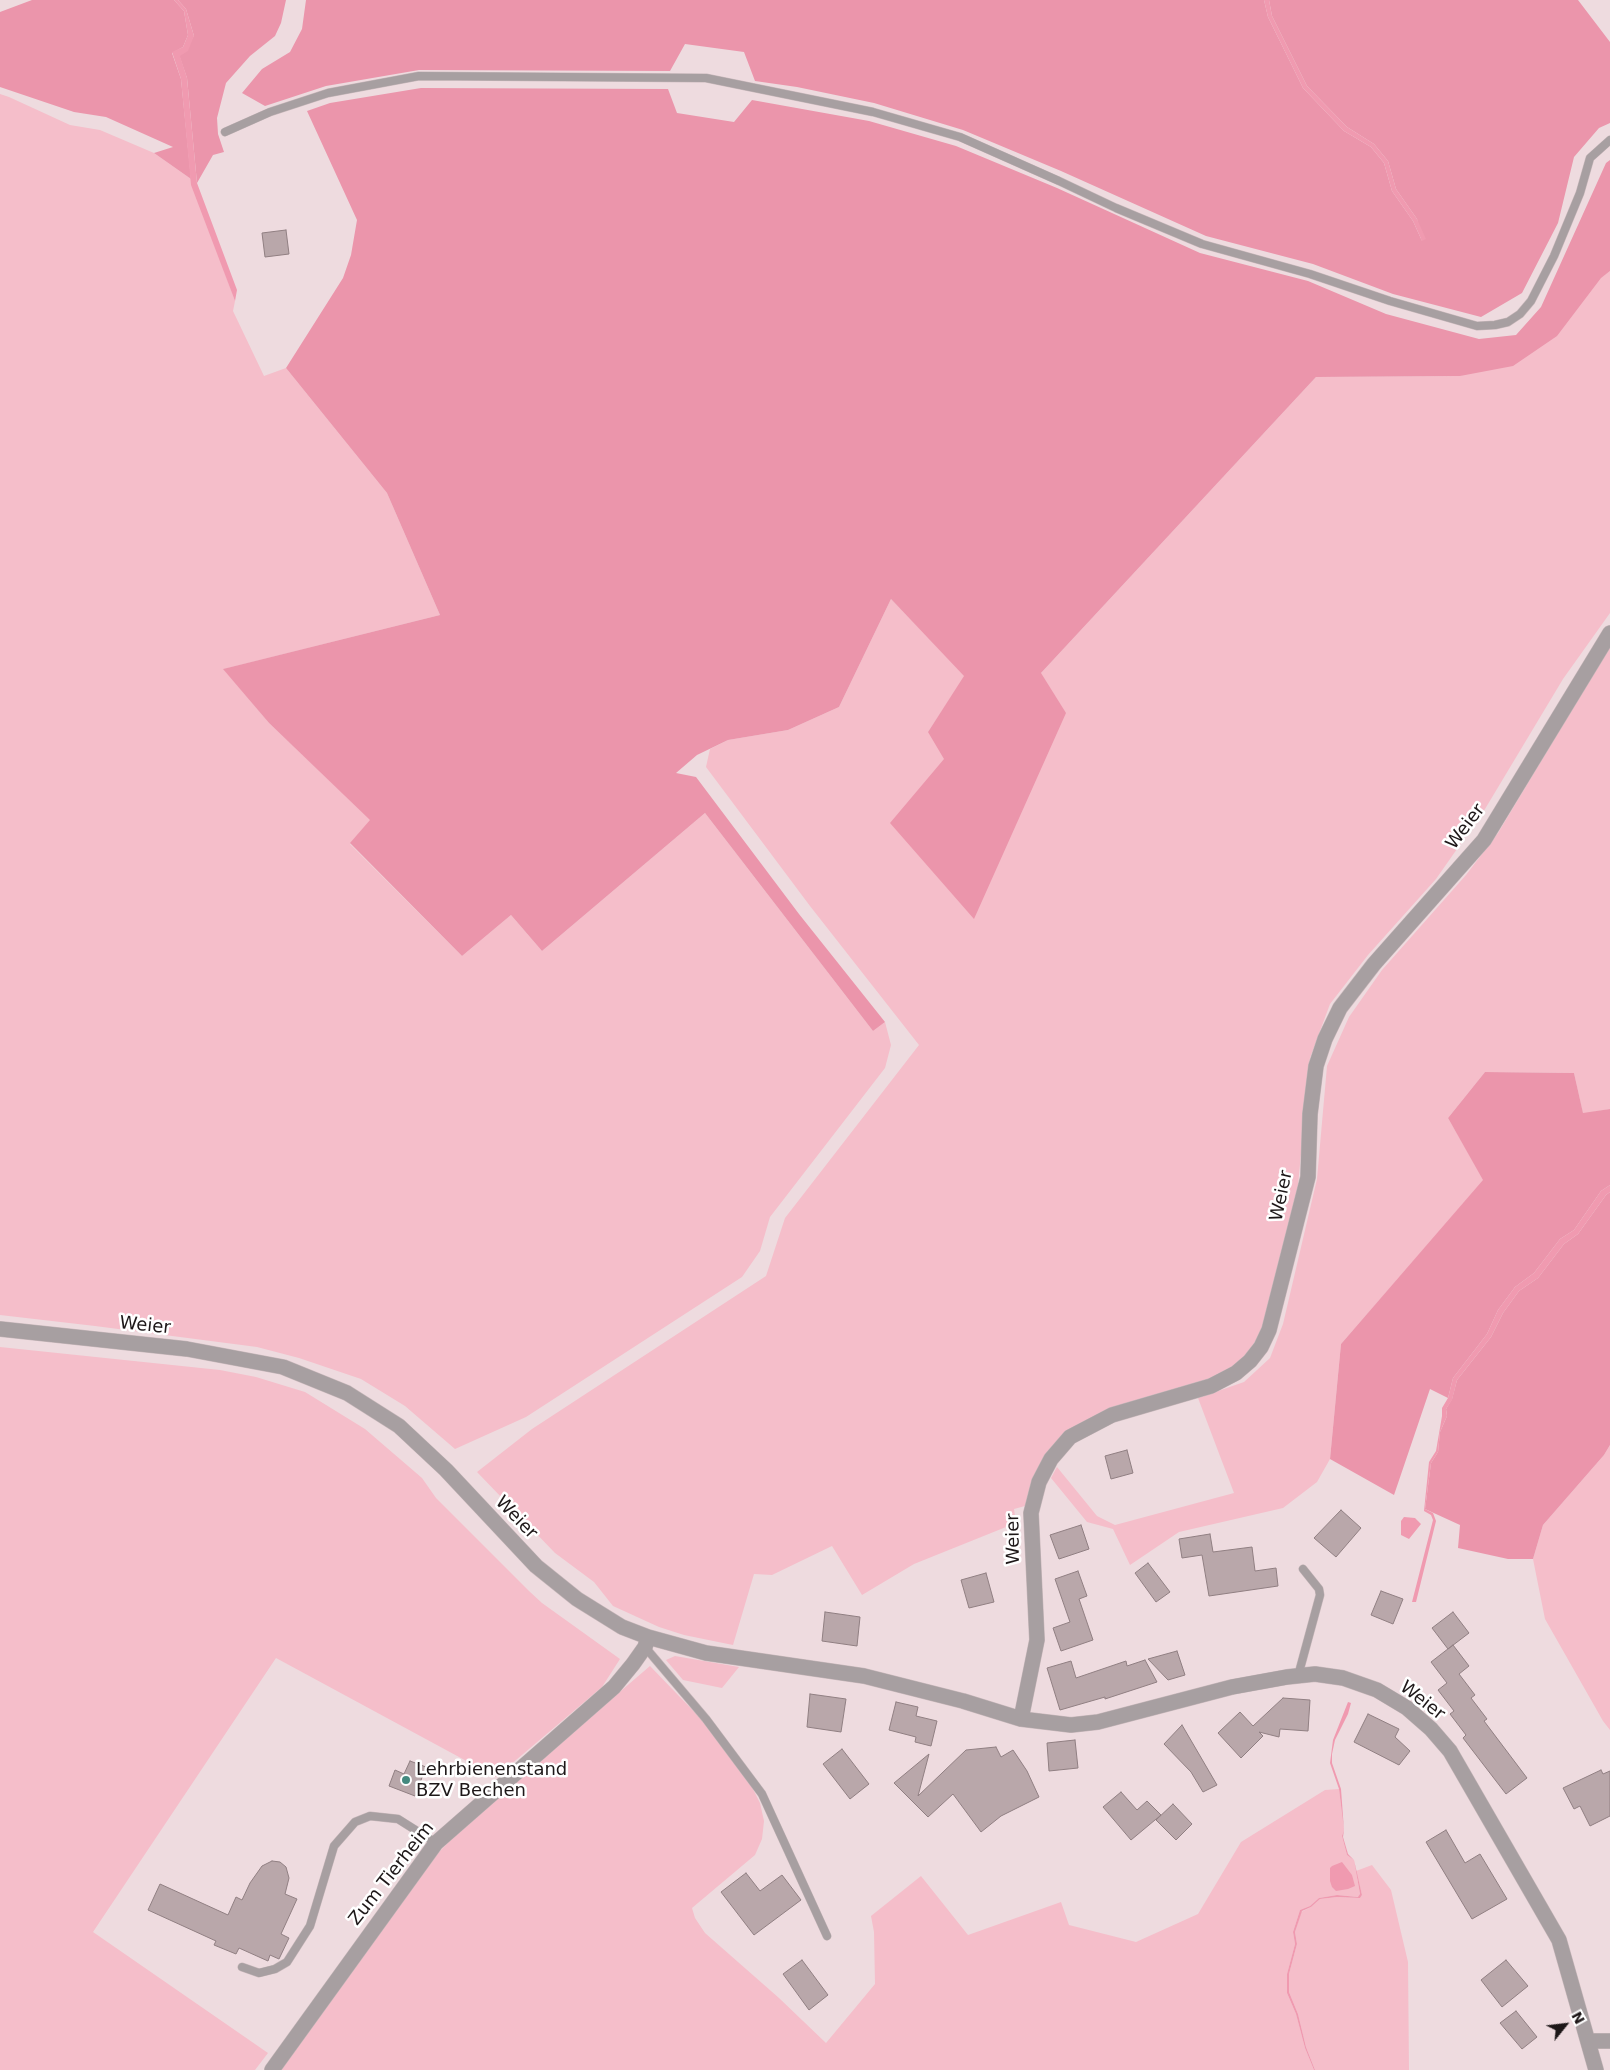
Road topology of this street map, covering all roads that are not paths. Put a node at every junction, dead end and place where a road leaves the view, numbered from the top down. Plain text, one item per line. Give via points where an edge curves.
1 (225, 132) dead end
2 (1610, 140) edge
3 (1610, 633) edge
4 (0, 1329) edge
5 (1303, 1568) dead end
6 (646, 1642) junction
7 (1298, 1676) junction
8 (1021, 1719) junction
9 (436, 1842) junction
10 (827, 1936) dead end
11 (242, 1966) dead end
12 (1588, 2041) junction
13 (1610, 2041) edge
14 (272, 2070) edge
15 (1596, 2070) edge

1 - 2 lane via 270,112 328,93 419,76 706,78 873,112 960,137 1202,244 1477,326 1508,322 1530,301 1554,256 1580,193 1590,158
3 - 8 street, Weier via 1484,840 1374,964 1340,1008 1325,1039 1315,1076 1308,1177 1269,1330 1261,1347 1236,1373 1211,1386 1112,1415 1070,1437 1051,1459 1031,1514 1037,1640
4 - 6 street, Weier via 188,1350 283,1367 347,1393 398,1426 446,1470 536,1566 577,1599
5 - 7 lane via 1320,1595
6 - 8 street, Weier via 864,1676
6 - 9 street, Zum Tierheim via 614,1687
6 - 10 lane via 762,1794
7 - 8 street, Weier via 1232,1687 1098,1722 1071,1725
7 - 12 street, Weier via 1316,1674 1343,1678 1377,1690 1407,1708 1450,1751 1560,1940
9 - 11 lane via 398,1820 370,1816 355,1822 334,1846 310,1926 287,1962 259,1973
9 - 14 street, Zum Tierheim
12 - 13 street
12 - 15 street, Weier

